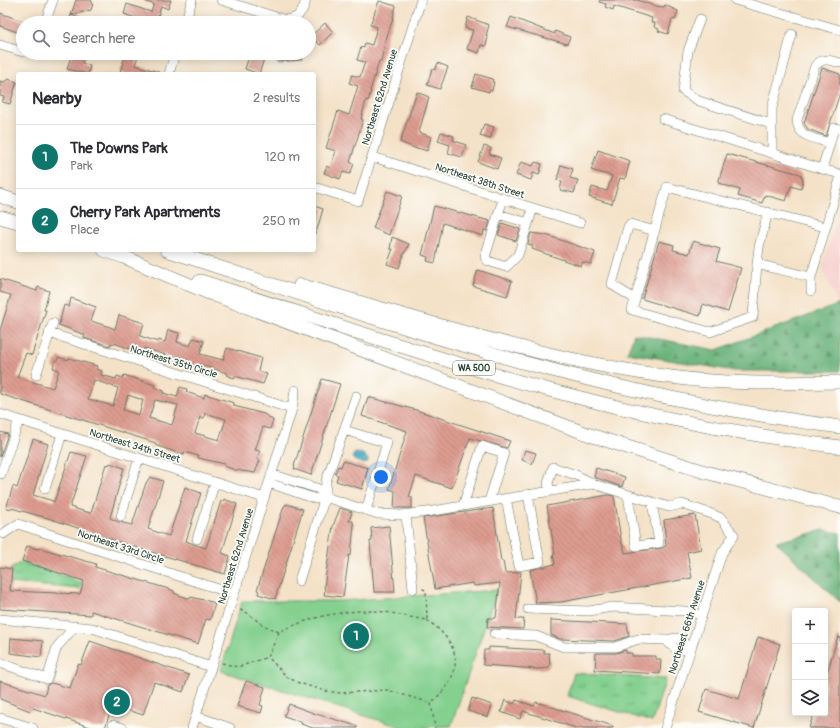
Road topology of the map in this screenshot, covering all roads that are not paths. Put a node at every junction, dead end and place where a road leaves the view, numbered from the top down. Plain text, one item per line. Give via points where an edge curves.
1 (53, 0) edge
2 (192, 0) edge
3 (221, 0) edge
4 (306, 0) edge
5 (421, 0) edge
6 (735, 0) edge
7 (769, 4) edge
8 (47, 16) edge
9 (187, 16) edge
10 (273, 16) edge
11 (298, 16) edge
12 (700, 19) dead end
13 (840, 30) edge
14 (792, 34) dead end
15 (0, 45) edge
16 (16, 50) edge
17 (174, 60) edge
18 (840, 63) edge
19 (170, 72) edge
20 (662, 119) dead end
21 (771, 124) junction
22 (840, 129) edge
23 (830, 143) junction
24 (772, 153) junction
25 (372, 157) junction
26 (822, 169) junction
27 (840, 174) edge
28 (840, 179) edge
29 (316, 188) edge
30 (0, 196) edge
31 (503, 199) junction
32 (16, 201) edge
33 (533, 208) junction
34 (768, 212) junction
35 (498, 214) junction
36 (0, 216) edge
37 (16, 221) edge
38 (528, 223) junction
39 (580, 223) dead end
40 (825, 227) junction
41 (655, 231) junction
42 (110, 252) edge
43 (173, 252) edge
44 (186, 252) edge
45 (117, 254) junction
46 (757, 264) junction
47 (812, 277) junction
48 (811, 291) dead end
49 (635, 299) junction
50 (52, 323) dead end
51 (49, 333) junction
52 (36, 375) dead end
53 (840, 382) edge
54 (295, 390) dead end
55 (356, 396) dead end
56 (292, 409) junction
57 (0, 414) edge
58 (19, 420) junction
59 (840, 427) edge
60 (344, 430) junction
61 (62, 434) junction
62 (840, 447) edge
63 (139, 458) junction
64 (1, 474) dead end
65 (270, 479) junction
66 (215, 482) junction
67 (593, 484) junction
68 (44, 490) dead end
69 (550, 490) junction
70 (528, 494) junction
71 (628, 495) junction
72 (325, 497) junction
73 (264, 498) junction
74 (506, 498) junction
75 (489, 501) junction
76 (652, 502) junction
77 (463, 506) junction
78 (840, 506) edge
79 (366, 510) junction
80 (406, 514) junction
81 (121, 516) dead end
82 (3, 534) dead end
83 (197, 539) dead end
84 (299, 581) dead end
85 (413, 589) road end
86 (234, 594) junction
87 (528, 609) dead end
88 (702, 615) junction
89 (0, 619) edge
90 (75, 626) junction
91 (494, 634) dead end
92 (691, 649) junction
93 (0, 663) edge
94 (212, 664) junction
95 (196, 716) junction
96 (0, 718) edge
97 (113, 725) dead end
98 (33, 728) edge
99 (123, 728) edge
100 (192, 728) edge
101 (230, 728) edge
102 (665, 728) edge

1 - 8 street
2 - 9 street
3 - 10 street
4 - 11 street
5 - 25 street, Northeast 62nd Avenue
6 - 7 street
7 - 13 street
12 - 21 street via 688,51 683,91 699,101
14 - 21 street via 772,108
15 - 16 street
17 - 19 street
18 - 23 street via 827,59 819,61 815,66 796,120 797,128 802,134
20 - 24 street
21 - 24 street
22 - 23 street via 834,128
23 - 26 street
24 - 26 street
25 - 29 street, Northeast 62nd Avenue via 358,201
25 - 31 street, Northeast 38th Street
26 - 27 street
28 - 40 street
30 - 32 highway
31 - 33 street, Northeast 38th Street
31 - 35 street
33 - 38 street
33 - 39 street, Northeast 38th Street
34 - 40 street
34 - 41 street via 667,187
34 - 46 street
35 - 38 street
35 - 38 street via 485,257 488,262 506,267 518,255
36 - 37 highway
40 - 47 street
41 - 49 street
41 - 49 street via 629,225 612,284
42 - 45 highway, WA 500
43 - 59 highway, WA 500 via 368,316 552,371 694,403
44 - 53 highway via 465,333 572,360 699,380 751,383
45 - 62 highway, WA 500 via 451,361 554,391 715,428
45 - 78 highway via 209,293 590,435 705,472
46 - 47 street
46 - 49 street via 753,317 710,332 632,310
47 - 48 street
50 - 51 street
51 - 52 street
51 - 56 street, Northeast 35th Circle
54 - 56 street, Northeast 62nd Avenue
55 - 60 street
56 - 65 street, Northeast 62nd Avenue
57 - 58 street, Northeast 34th Street
58 - 61 street, Northeast 34th Street
58 - 64 street
60 - 72 street via 326,481
60 - 79 street via 387,443
61 - 63 street, Northeast 34th Street
61 - 68 street
63 - 66 street, Northeast 34th Street
63 - 81 street
65 - 72 street via 316,499
65 - 73 street, Northeast 62nd Avenue
66 - 73 street, Northeast 34th Street
66 - 83 street
67 - 69 street
67 - 69 street via 553,467 548,483
67 - 71 street
69 - 70 street
70 - 74 street
70 - 74 street via 540,562 519,566
71 - 76 street
71 - 76 street via 636,546 659,543
72 - 79 street
72 - 84 street
73 - 86 street, Northeast 62nd Avenue
74 - 75 street
75 - 77 street
75 - 77 street via 504,453 482,446
76 - 88 street, Northeast 66th Avenue via 669,507 682,504 722,518 734,535 722,553
77 - 80 street
79 - 80 street via 378,514
80 - 85 street
82 - 86 street, Northeast 33rd Circle via 18,524
86 - 94 street, Northeast 62nd Avenue
87 - 88 street via 589,611 612,607 686,611
88 - 92 street, Northeast 66th Avenue
89 - 90 street
90 - 93 street via 57,648 47,678
90 - 94 street via 92,628
91 - 92 street via 536,636 564,647 616,647 638,639 676,638
92 - 102 street, Northeast 66th Avenue
94 - 95 street, Northeast 62nd Avenue
95 - 100 street, Northeast 62nd Avenue
95 - 101 street
96 - 98 street
97 - 99 street

